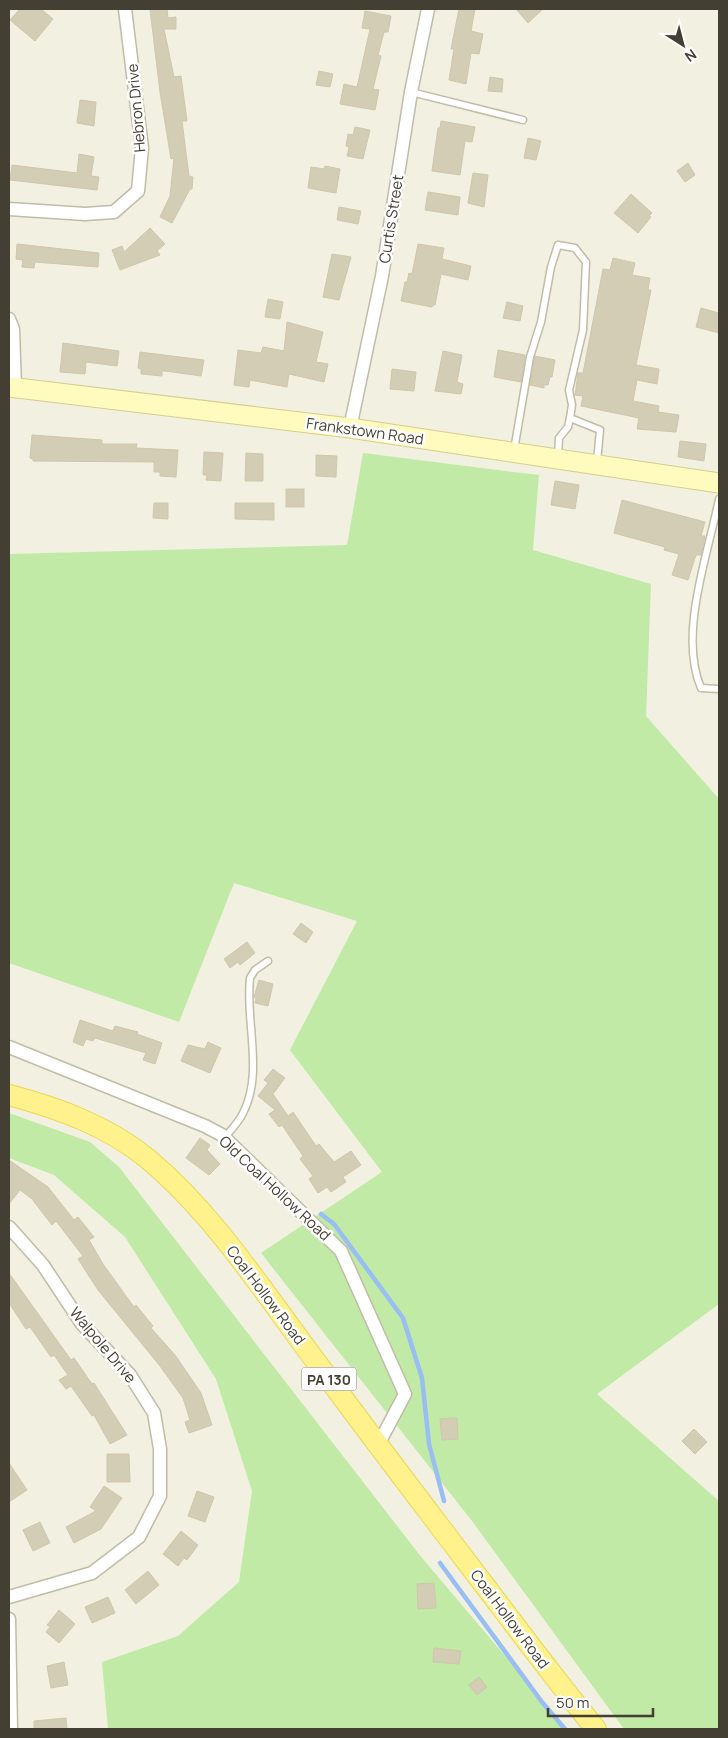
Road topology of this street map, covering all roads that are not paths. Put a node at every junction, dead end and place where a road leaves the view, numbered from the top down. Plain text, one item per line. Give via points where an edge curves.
1 (125, 9) edge
2 (428, 9) edge
3 (411, 92) junction
4 (523, 120) dead end
5 (9, 209) edge
6 (9, 319) edge
7 (12, 388) edge
8 (570, 418) junction
9 (350, 428) junction
10 (513, 453) junction
11 (558, 459) junction
12 (597, 466) junction
13 (719, 483) edge
14 (719, 499) edge
15 (719, 690) edge
16 (268, 961) dead end
17 (9, 1047) edge
18 (9, 1095) edge
19 (224, 1138) junction
20 (9, 1227) edge
21 (378, 1445) junction
22 (9, 1597) edge
23 (9, 1619) edge
24 (11, 1729) edge
25 (596, 1729) edge

1 - 5 street, Hebron Drive via 142,148 138,191 114,212 85,214
2 - 3 street, Curtis Street
3 - 4 lane
3 - 9 street, Curtis Street via 382,276
6 - 7 street via 12,329
7 - 9 main road, Frankstown Road
8 - 10 lane via 569,390 583,330 586,262 575,248 558,245 530,357
8 - 11 lane via 560,438
8 - 12 lane via 600,430
9 - 10 main road, Frankstown Road
10 - 11 main road, Frankstown Road
11 - 12 main road, Frankstown Road
12 - 13 main road, Frankstown Road
14 - 15 lane via 691,646 695,674 701,688
16 - 19 lane via 250,978 252,1065 247,1103
17 - 19 street, Old Coal Hollow Road via 205,1126
18 - 21 main road, Coal Hollow Road / PA 130 via 82,1119 117,1137 147,1158 181,1190 243,1264
19 - 21 street, Old Coal Hollow Road via 342,1251 405,1394
20 - 22 street, Walpole Drive via 43,1264 82,1324 130,1374 154,1413 160,1449 160,1496 139,1537 92,1573
21 - 25 main road, Coal Hollow Road / PA 130
23 - 24 street

